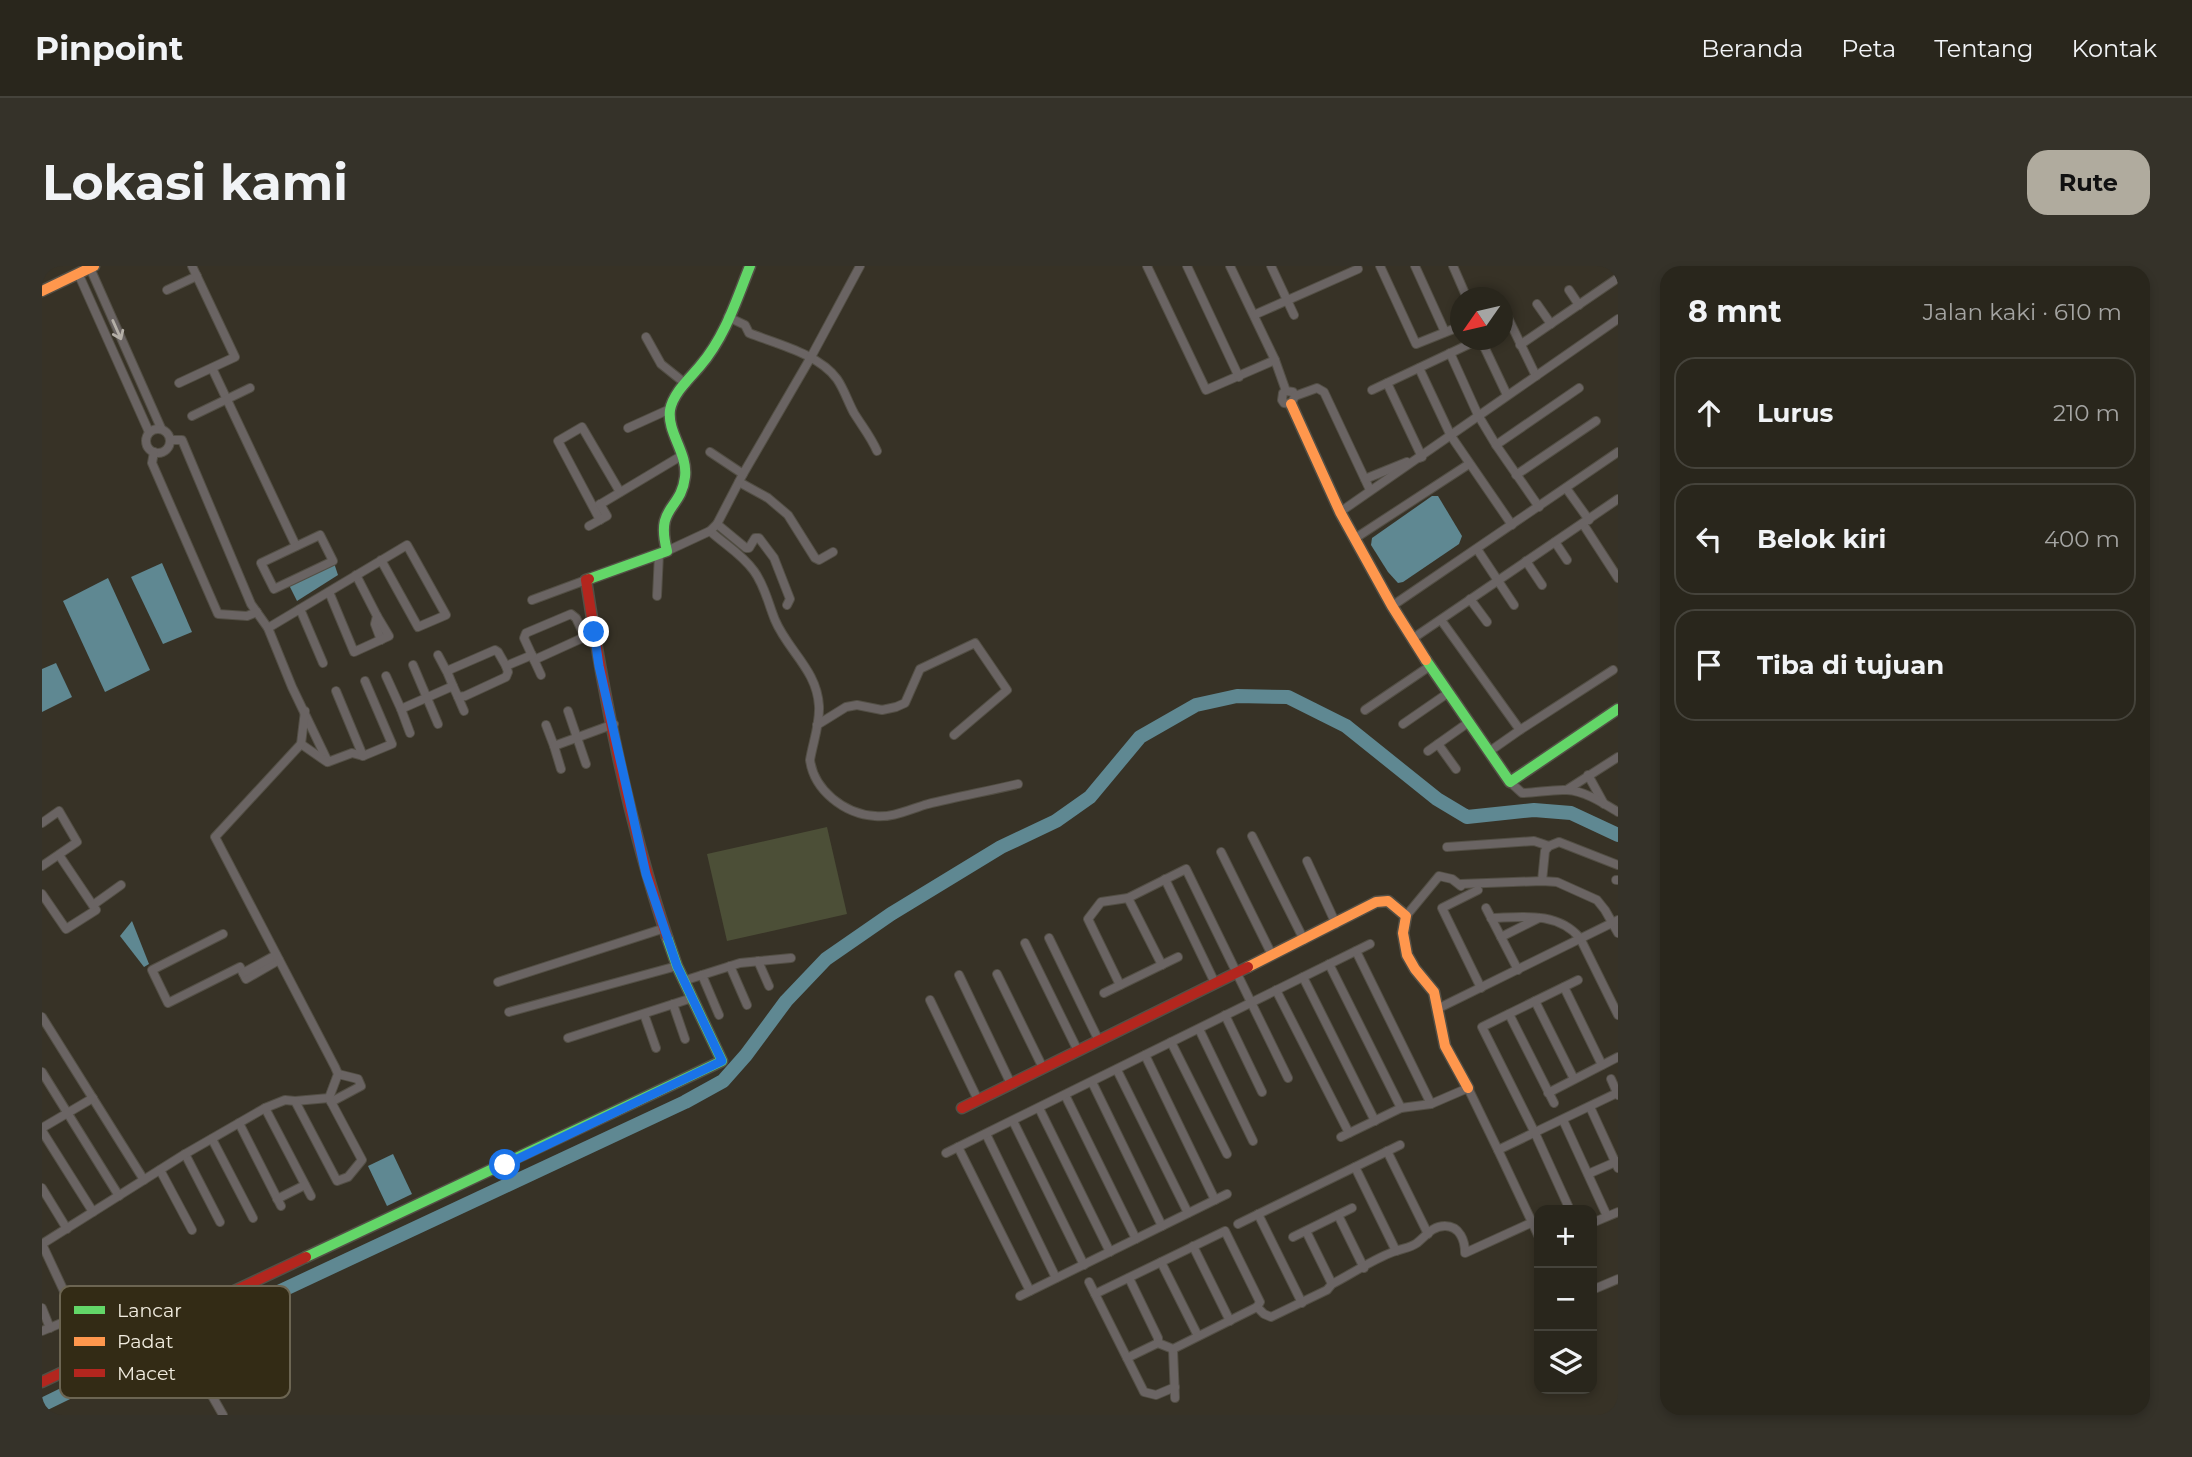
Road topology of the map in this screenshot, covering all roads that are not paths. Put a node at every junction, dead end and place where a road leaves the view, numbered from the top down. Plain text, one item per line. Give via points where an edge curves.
1 (192, 266) edge
2 (750, 266) edge
3 (860, 266) edge
4 (1147, 266) edge
5 (1187, 266) edge
6 (1230, 266) edge
7 (1380, 266) edge
8 (1415, 266) edge
9 (1453, 266) edge
10 (92, 267) edge
11 (1274, 267) edge
12 (1358, 269) dead end
13 (78, 273) junction
14 (197, 276) junction
15 (1618, 278) edge
16 (1462, 287) edge
17 (167, 290) dead end
18 (1569, 290) dead end
19 (42, 291) edge
20 (1287, 300) junction
21 (1537, 304) dead end
22 (1579, 305) junction
23 (1254, 315) junction
24 (1294, 315) dead end
25 (728, 317) junction
26 (1618, 319) edge
27 (1551, 324) junction
28 (1450, 330) edge
29 (1445, 332) junction
30 (1513, 334) edge
31 (646, 337) dead end
32 (1520, 345) junction
33 (1457, 350) edge
34 (1484, 350) edge
35 (1450, 353) junction
36 (811, 357) junction
37 (1275, 360) junction
38 (212, 368) junction
39 (1419, 368) junction
40 (1535, 376) junction
41 (1239, 377) junction
42 (179, 383) dead end
43 (1387, 383) junction
44 (685, 384) junction
45 (250, 388) dead end
46 (1579, 388) dead end
47 (1372, 390) dead end
48 (1507, 396) junction
49 (226, 399) junction
50 (1293, 400) junction
51 (670, 409) junction
52 (192, 415) dead end
53 (1478, 415) junction
54 (1597, 421) dead end
55 (161, 428) junction
56 (628, 428) dead end
57 (149, 432) junction
58 (1451, 436) junction
59 (170, 440) junction
60 (1496, 445) junction
61 (877, 451) dead end
62 (710, 452) dead end
63 (1618, 452) edge
64 (154, 453) junction
65 (681, 456) junction
66 (1422, 457) junction
67 (1469, 464) junction
68 (1516, 475) junction
69 (741, 478) junction
70 (1366, 479) junction
71 (1566, 488) junction
72 (1370, 490) junction
73 (620, 492) junction
74 (1615, 501) edge
75 (597, 506) junction
76 (1539, 507) junction
77 (1340, 512) junction
78 (1618, 513) edge
79 (1586, 522) junction
80 (1512, 525) junction
81 (589, 526) dead end
82 (713, 527) junction
83 (1354, 539) junction
84 (1555, 542) junction
85 (296, 546) junction
86 (1477, 549) junction
87 (663, 552) junction
88 (833, 552) dead end
89 (381, 560) junction
90 (1526, 561) junction
91 (1567, 561) dead end
92 (356, 575) junction
93 (1618, 578) edge
94 (586, 580) junction
95 (1497, 580) junction
96 (1542, 584) dead end
97 (329, 592) junction
98 (657, 596) dead end
99 (1469, 599) junction
100 (532, 600) dead end
101 (1514, 604) dead end
102 (787, 605) dead end
103 (1392, 606) junction
104 (300, 609) junction
105 (257, 612) junction
106 (1441, 620) junction
107 (1487, 622) dead end
108 (268, 628) junction
109 (590, 634) junction
110 (1412, 639) junction
111 (439, 655) dead end
112 (533, 658) junction
113 (323, 663) dead end
114 (413, 665) dead end
115 (506, 666) junction
116 (1430, 666) junction
117 (1613, 670) dead end
118 (447, 672) junction
119 (541, 675) dead end
120 (386, 676) dead end
121 (365, 681) dead end
122 (453, 687) junction
123 (336, 691) dead end
124 (1448, 693) junction
125 (458, 697) junction
126 (427, 698) junction
127 (401, 709) junction
128 (1618, 709) edge
129 (1364, 710) dead end
130 (305, 711) junction
131 (464, 711) dead end
132 (568, 711) dead end
133 (1469, 722) junction
134 (438, 724) dead end
135 (614, 724) junction
136 (1403, 724) dead end
137 (546, 725) dead end
138 (817, 725) junction
139 (1520, 730) junction
140 (410, 733) dead end
141 (954, 734) dead end
142 (578, 737) junction
143 (301, 744) junction
144 (1438, 744) junction
145 (554, 746) junction
146 (1427, 751) dead end
147 (1490, 751) junction
148 (363, 755) junction
149 (1618, 758) edge
150 (328, 762) junction
151 (586, 764) dead end
152 (561, 769) dead end
153 (1456, 769) dead end
154 (1588, 775) junction
155 (1510, 782) junction
156 (1018, 784) dead end
157 (1568, 789) junction
158 (1604, 804) junction
159 (1618, 813) edge
160 (42, 823) edge
161 (1252, 836) dead end
162 (1549, 846) junction
163 (1447, 847) dead end
164 (1221, 852) dead end
165 (59, 855) junction
166 (1307, 861) dead end
167 (1618, 865) edge
168 (42, 866) edge
169 (1165, 879) junction
170 (1542, 881) junction
171 (1460, 884) junction
172 (121, 886) dead end
173 (1478, 890) dead end
174 (42, 894) edge
175 (1466, 896) junction
176 (1128, 898) junction
177 (93, 905) junction
178 (1486, 908) dead end
179 (1406, 916) junction
180 (1542, 917) junction
181 (1491, 918) junction
182 (1615, 921) edge
183 (1336, 924) junction
184 (665, 928) junction
185 (1618, 933) edge
186 (223, 934) dead end
187 (1501, 937) junction
188 (1049, 938) dead end
189 (1580, 938) junction
190 (1304, 940) junction
191 (1024, 943) dead end
192 (1370, 944) dead end
193 (1356, 951) junction
194 (1272, 955) junction
195 (278, 957) junction
196 (1178, 957) dead end
197 (790, 958) dead end
198 (758, 961) junction
199 (1329, 964) junction
200 (1162, 965) junction
201 (677, 966) junction
202 (730, 966) junction
203 (1517, 970) junction
204 (1236, 973) junction
205 (997, 974) dead end
206 (702, 975) junction
207 (959, 975) dead end
208 (1303, 977) junction
209 (1578, 980) dead end
210 (683, 981) junction
211 (498, 982) dead end
212 (1215, 984) junction
213 (1120, 985) junction
214 (769, 986) dead end
215 (1564, 987) junction
216 (1481, 988) junction
217 (1276, 990) junction
218 (1104, 993) dead end
219 (692, 998) junction
220 (930, 1000) dead end
221 (1535, 1001) junction
222 (1251, 1003) junction
223 (673, 1004) junction
224 (747, 1005) dead end
225 (1439, 1008) junction
226 (509, 1012) dead end
227 (644, 1014) junction
228 (1508, 1014) junction
229 (719, 1015) dead end
230 (1225, 1016) junction
231 (1618, 1016) edge
232 (42, 1017) edge
233 (1199, 1029) junction
234 (568, 1038) dead end
235 (685, 1039) dead end
236 (1099, 1041) junction
237 (1171, 1042) junction
238 (656, 1048) dead end
239 (1078, 1051) junction
240 (1145, 1055) junction
241 (1618, 1058) edge
242 (1602, 1065) junction
243 (1043, 1068) junction
244 (1117, 1069) junction
245 (42, 1072) edge
246 (338, 1074) junction
247 (1288, 1078) dead end
248 (1574, 1079) junction
249 (1611, 1079) dead end
250 (1092, 1082) junction
251 (1011, 1084) junction
252 (1468, 1088) junction
253 (1262, 1092) dead end
254 (1548, 1093) junction
255 (1618, 1094) edge
256 (1065, 1095) junction
257 (93, 1098) junction
258 (332, 1100) junction
259 (978, 1100) junction
260 (295, 1101) junction
261 (1554, 1103) dead end
262 (1431, 1104) junction
263 (1590, 1107) junction
264 (265, 1108) junction
265 (962, 1108) dead end
266 (1039, 1108) junction
267 (1401, 1108) junction
268 (67, 1114) junction
269 (1563, 1120) junction
270 (1013, 1121) junction
271 (1375, 1121) junction
272 (239, 1123) junction
273 (42, 1130) edge
274 (1535, 1133) junction
275 (986, 1134) junction
276 (212, 1139) junction
277 (1253, 1141) dead end
278 (1400, 1145) dead end
279 (958, 1147) junction
280 (1498, 1150) junction
281 (1387, 1151) junction
282 (946, 1153) dead end
283 (185, 1154) junction
284 (1227, 1154) dead end
285 (368, 1161) dead end
286 (1617, 1164) edge
287 (1355, 1167) junction
288 (160, 1170) junction
289 (1588, 1174) junction
290 (144, 1180) junction
291 (305, 1185) junction
292 (42, 1188) edge
293 (1227, 1194) dead end
294 (119, 1196) junction
295 (311, 1196) dead end
296 (1215, 1200) junction
297 (1568, 1205) edge
298 (1352, 1208) dead end
299 (93, 1212) junction
300 (1618, 1212) edge
301 (1188, 1213) junction
302 (1258, 1214) junction
303 (1338, 1215) junction
304 (1607, 1216) junction
305 (253, 1218) dead end
306 (1597, 1221) edge
307 (220, 1222) dead end
308 (1532, 1222) junction
309 (1238, 1224) dead end
310 (1162, 1226) junction
311 (1534, 1226) edge
312 (67, 1228) junction
313 (192, 1230) dead end
314 (1306, 1231) junction
315 (1428, 1234) junction
316 (1293, 1237) dead end
317 (1136, 1239) junction
318 (1193, 1246) junction
319 (1396, 1251) junction
320 (1110, 1252) junction
321 (1161, 1262) junction
322 (1084, 1265) junction
323 (1364, 1268) junction
324 (1056, 1278) junction
325 (1129, 1278) junction
326 (1618, 1279) edge
327 (1089, 1282) dead end
328 (1332, 1284) junction
329 (62, 1286) edge
330 (253, 1286) edge
331 (1597, 1288) edge
332 (1030, 1291) junction
333 (1095, 1294) junction
334 (1020, 1296) dead end
335 (1302, 1303) junction
336 (1257, 1307) junction
337 (42, 1308) edge
338 (1230, 1321) junction
339 (46, 1329) edge
340 (1198, 1336) junction
341 (1158, 1343) junction
342 (1172, 1349) junction
343 (1127, 1358) junction
344 (60, 1374) edge
345 (42, 1382) edge
346 (1175, 1387) junction
347 (213, 1398) edge
348 (1175, 1398) dead end
349 (223, 1415) edge

1 - 14 street
2 - 25 street
3 - 36 street
4 - 41 street via 1206,390
5 - 41 street
6 - 23 street
7 - 29 street via 1416,344
8 - 29 street
9 - 16 street
10 - 13 street
10 -> 55 street
11 - 20 street
12 - 20 street
13 - 19 street
13 - 57 street
14 - 17 street
14 - 38 street via 235,357
15 - 22 street
18 - 22 street
20 - 23 street
20 - 24 street
21 - 27 street
22 - 27 street
23 - 37 street
25 - 36 street via 749,333
25 - 44 street via 712,352
26 - 40 street
27 - 32 street
28 - 29 street
30 - 32 street
31 - 44 street via 661,364
32 - 40 street
33 - 35 street
34 - 48 street
35 - 39 street
35 - 53 street
36 - 61 street via 837,379
36 - 69 street
37 - 41 street
37 - 50 street via 1286,391 1282,400
38 - 42 street
38 - 49 street
39 - 43 street
39 - 58 street
40 - 48 street
43 - 47 street
43 - 66 street
44 - 51 street
45 - 49 street
46 - 60 street
48 - 53 street
49 - 52 street
49 - 85 street
50 - 70 street via 1317,388 1324,392
50 - 77 street
51 - 56 street
51 - 65 street
53 - 58 street
53 - 60 street
54 - 68 street
55 - 57 street
55 - 59 street
57 - 64 street via 145,440
58 - 66 street
58 - 67 street
59 - 64 street via 162,453
59 - 105 street via 182,440
60 - 68 street
62 - 69 street
63 - 71 street
64 - 105 street via 152,463 218,614
65 - 73 street
65 - 87 street via 684,481 663,517
66 - 70 street
66 - 72 street
67 - 80 street
67 - 83 street
68 - 76 street
69 - 82 street
69 - 88 street via 788,515 816,558
70 - 72 street
71 - 76 street
71 - 79 street
72 - 77 street
73 - 75 street
73 - 75 street via 582,427 558,441
74 - 78 street
74 - 79 street
75 - 81 street via 607,516
76 - 80 street
77 - 83 street
79 - 84 street
79 - 93 street
80 - 86 street
82 - 87 street
82 - 102 street via 746,548 759,538 774,558 790,599
82 - 138 street via 765,587 775,621 815,682
83 - 103 street
84 - 90 street
84 - 91 street
85 - 85 street via 261,563 274,589 333,561 320,535
86 - 95 street
86 - 103 street
87 - 94 street
87 - 98 street
89 - 89 street via 418,627 446,615 407,545
89 - 92 street
90 - 95 street
90 - 96 street
92 - 97 street
92 - 97 street via 377,616 381,640 354,652
94 - 100 street
94 - 109 street
95 - 99 street
95 - 101 street
97 - 104 street
99 - 106 street
99 - 107 street
103 - 110 street
104 - 108 street
104 - 113 street
105 - 108 street
106 - 110 street
106 - 139 street
108 - 130 street
109 - 112 street
109 - 112 street via 571,614 526,633
109 - 135 street
110 - 116 street
111 - 118 street
112 - 115 street
112 - 119 street
114 - 126 street
115 - 118 street via 495,650
115 - 125 street via 506,677
116 - 124 street
116 - 129 street
117 - 139 street
118 - 122 street
120 - 127 street
121 - 148 street via 392,744
122 - 125 street
122 - 126 street
123 - 148 street
124 - 133 street
124 - 136 street
125 - 131 street
126 - 127 street
126 - 134 street
127 - 140 street
128 - 155 street
130 - 143 street
130 - 150 street
132 - 142 street
133 - 144 street
133 - 147 street
135 - 142 street
135 - 184 street via 646,874
137 - 145 street
138 - 141 street via 846,707 882,710 905,703 920,670 975,643 1007,690
138 - 156 street via 811,768 832,799 854,811 876,816 904,813
139 - 147 street
142 - 145 street
142 - 151 street
143 - 150 street
143 - 195 street via 215,837
144 - 146 street
144 - 153 street
145 - 152 street
147 - 155 street
148 - 150 street via 352,753
149 - 154 street
154 - 157 street
154 - 158 street
155 - 157 street via 1522,793
157 - 158 street
158 - 159 street
160 - 165 street via 60,811 77,842
161 - 190 street
162 - 163 street via 1534,841
162 - 167 street via 1559,842
162 - 170 street
164 - 194 street
165 - 168 street
165 - 177 street
166 - 183 street
169 - 176 street
169 - 204 street via 1186,869
169 - 212 street
170 - 171 street
170 - 182 street via 1557,882 1597,900
171 - 175 street
171 - 179 street via 1438,876
172 - 177 street
173 - 175 street
174 - 177 street via 66,929 96,910
175 - 216 street via 1442,908
176 - 200 street
176 - 213 street via 1101,902 1088,919
178 - 181 street
179 - 183 street via 1383,900
179 - 225 street via 1402,929 1405,953 1435,993
180 - 181 street
180 - 187 street
180 - 189 street
181 - 187 street
182 - 185 street
182 - 189 street
183 - 190 street
184 - 201 street
184 - 211 street
186 - 195 street via 152,970 168,1003 240,967 243,973
187 - 203 street
188 - 236 street
189 - 203 street
189 - 231 street
190 - 194 street
191 - 239 street
192 - 193 street
193 - 199 street
193 - 262 street
194 - 204 street
195 - 246 street
196 - 200 street
197 - 198 street
198 - 202 street
198 - 214 street
199 - 208 street
199 - 267 street
200 - 213 street
201 - 210 street
201 - 226 street
202 - 206 street
202 - 224 street
203 - 216 street
204 - 212 street
204 - 222 street
205 - 243 street
206 - 210 street
206 - 229 street
207 - 251 street
208 - 217 street
208 - 271 street
209 - 215 street
210 - 219 street
212 - 236 street
213 - 218 street
215 - 221 street
215 - 242 street
216 - 225 street
217 - 222 street
217 - 271 street via 1345,1135
219 - 223 street
219 - 330 street via 720,1063
220 - 259 street
221 - 228 street
221 - 248 street
222 - 230 street
222 - 247 street
223 - 227 street
223 - 235 street
225 - 252 street via 1443,1042
227 - 234 street
227 - 238 street
228 - 254 street
228 - 274 street via 1482,1027
230 - 233 street
230 - 253 street
232 - 257 street
233 - 237 street
233 - 277 street
236 - 239 street
237 - 240 street
237 - 284 street
239 - 243 street
240 - 244 street
240 - 296 street
241 - 242 street
242 - 248 street
243 - 251 street
244 - 250 street
244 - 301 street
245 - 268 street
246 - 258 street
246 - 258 street via 358,1079 361,1086
248 - 254 street
249 - 255 street
250 - 256 street
250 - 310 street
251 - 259 street
252 - 262 street
252 - 280 street
254 - 261 street
255 - 263 street
256 - 266 street
256 - 317 street
257 - 268 street
257 - 290 street
258 - 260 street
258 - 260 street via 362,1160 348,1177 337,1181
258 - 285 street
259 - 265 street
260 - 264 street
262 - 267 street
263 - 269 street
263 - 286 street
264 - 272 street
264 - 291 street
266 - 270 street
266 - 320 street
267 - 271 street
268 - 273 street
268 - 294 street
269 - 274 street
269 - 289 street
270 - 275 street
270 - 322 street
272 - 276 street
272 - 291 street via 279,1203
273 - 299 street
274 - 280 street
274 - 297 street
275 - 279 street
275 - 324 street
276 - 283 street
276 - 305 street
278 - 281 street
279 - 282 street
279 - 332 street
280 - 308 street
281 - 287 street
281 - 315 street
283 - 288 street
283 - 307 street
286 - 289 street
287 - 302 street
287 - 319 street
288 - 290 street
288 - 313 street
289 - 304 street
290 - 294 street
291 - 295 street
292 - 312 street
293 - 296 street
294 - 299 street
296 - 301 street
298 - 303 street
299 - 312 street
300 - 304 street
301 - 310 street
302 - 309 street
302 - 335 street
303 - 314 street
303 - 323 street
304 - 306 street
308 - 311 street
308 - 315 street via 1465,1254 1465,1244 1455,1228 1434,1228
310 - 317 street
312 - 329 street via 42,1244
314 - 316 street
314 - 328 street
315 - 319 street
317 - 320 street
318 - 321 street
318 - 336 street via 1225,1231 1260,1302
318 - 338 street
319 - 323 street
320 - 322 street
321 - 325 street
321 - 340 street
322 - 324 street
323 - 328 street
324 - 332 street
325 - 333 street
325 - 341 street
326 - 331 street
327 - 333 street
328 - 335 street
332 - 334 street
333 - 343 street
335 - 336 street via 1271,1317
336 - 338 street
337 - 339 street
338 - 340 street
340 - 342 street
341 - 342 street
341 - 343 street
342 - 346 street
343 - 346 street via 1144,1392 1156,1395
344 - 345 street
346 - 348 street
347 - 349 street

